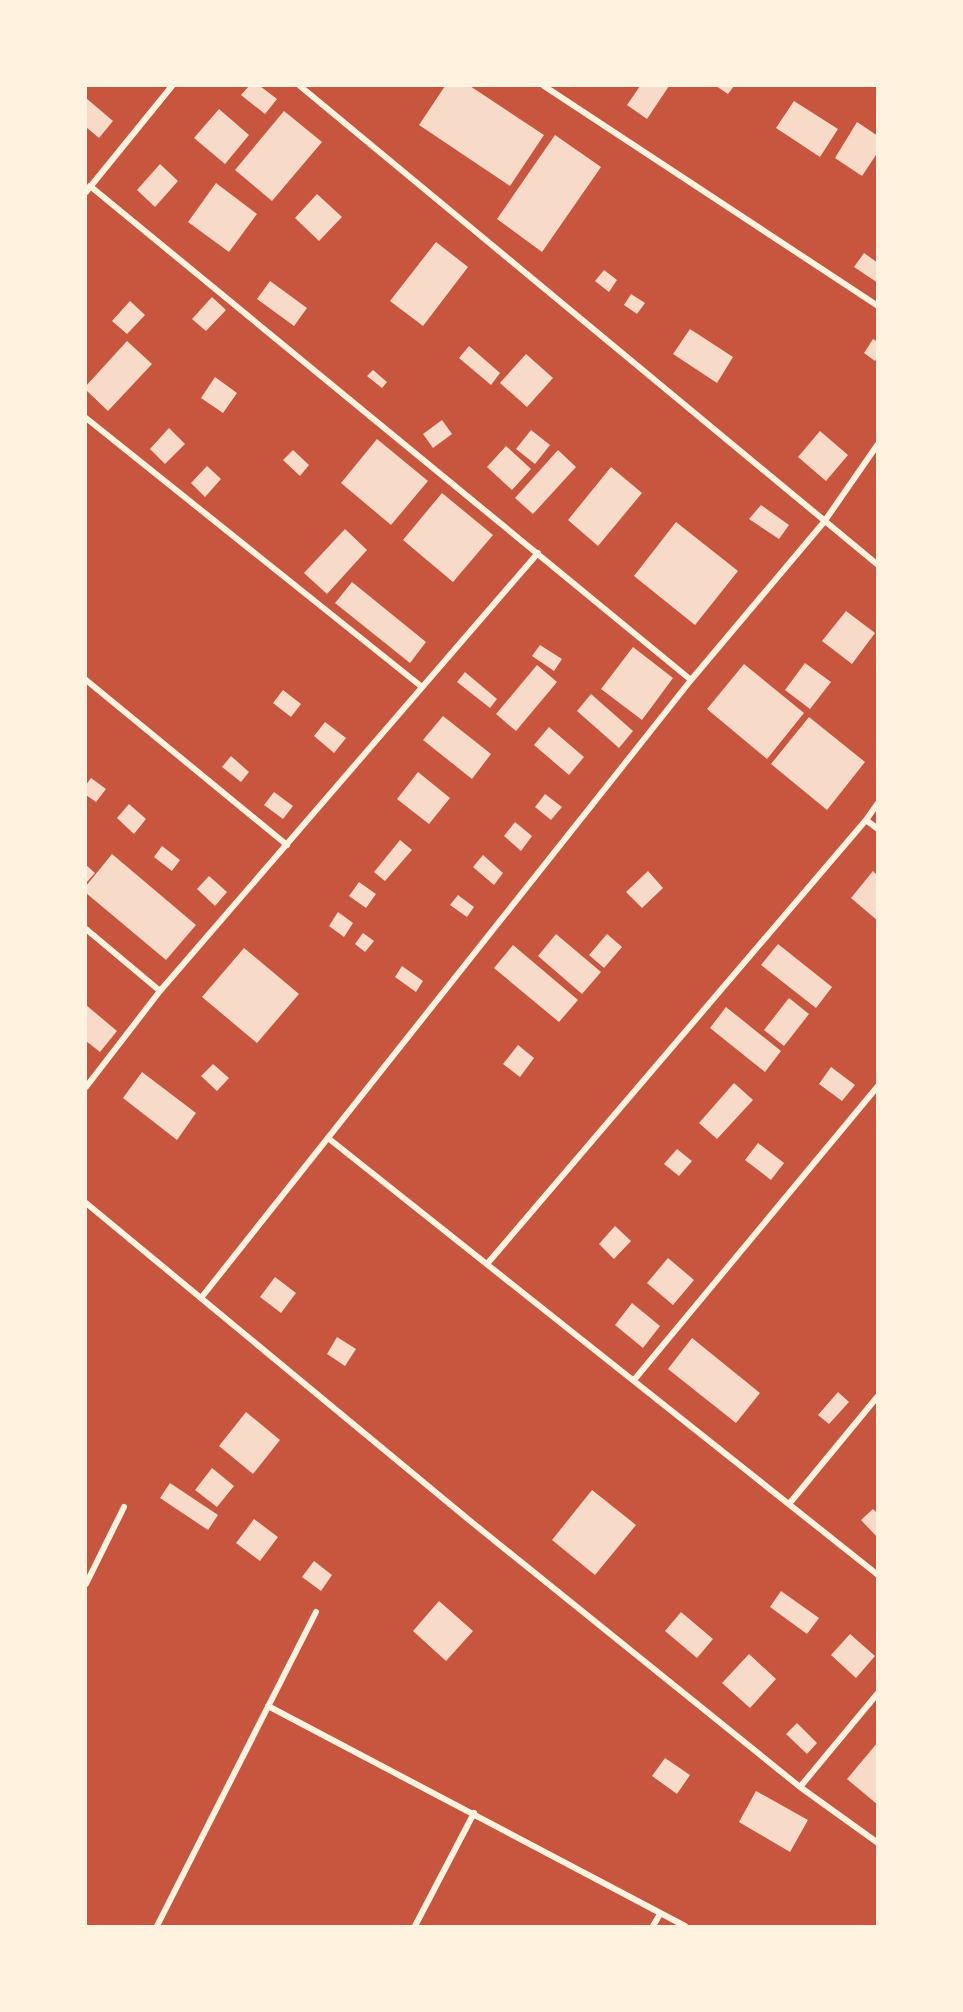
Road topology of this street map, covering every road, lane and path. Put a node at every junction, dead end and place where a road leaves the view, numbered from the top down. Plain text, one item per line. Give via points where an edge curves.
1 (172, 86) edge
2 (300, 86) edge
3 (544, 86) edge
4 (88, 189) edge
5 (878, 306) edge
6 (86, 418) edge
7 (878, 444) edge
8 (824, 522) junction
9 (538, 553) junction
10 (878, 565) edge
11 (86, 680) edge
12 (691, 680) junction
13 (422, 687) junction
14 (878, 803) edge
15 (866, 820) junction
16 (878, 829) edge
17 (287, 845) junction
18 (86, 929) edge
19 (160, 991) junction
20 (86, 1086) edge
21 (878, 1086) edge
22 (328, 1138) junction
23 (86, 1203) edge
24 (488, 1264) junction
25 (201, 1299) junction
26 (634, 1380) junction
27 (878, 1396) edge
28 (789, 1504) junction
29 (124, 1507) dead end
30 (878, 1575) edge
31 (86, 1584) edge
32 (316, 1612) dead end
33 (878, 1694) edge
34 (268, 1706) junction
35 (800, 1787) junction
36 (474, 1813) junction
37 (878, 1843) edge
38 (660, 1914) junction
39 (156, 1926) edge
40 (415, 1926) edge
41 (653, 1926) edge
42 (684, 1926) edge

1 - 4 street
2 - 8 street
3 - 5 street
4 - 9 street
6 - 13 street
7 - 8 street
8 - 10 street
8 - 12 street
9 - 12 street
9 - 13 street
11 - 17 street
12 - 22 street
13 - 17 street
14 - 15 street
15 - 16 street
15 - 24 street
17 - 19 street
18 - 19 street
19 - 20 street
21 - 26 street
22 - 24 street
22 - 25 street
23 - 25 street
24 - 26 street
25 - 35 street
26 - 28 street
27 - 28 street
28 - 30 street
29 - 31 street
32 - 34 street
33 - 35 street
34 - 36 street
34 - 39 street
35 - 37 street
36 - 38 street
36 - 40 street
38 - 41 street
38 - 42 street

